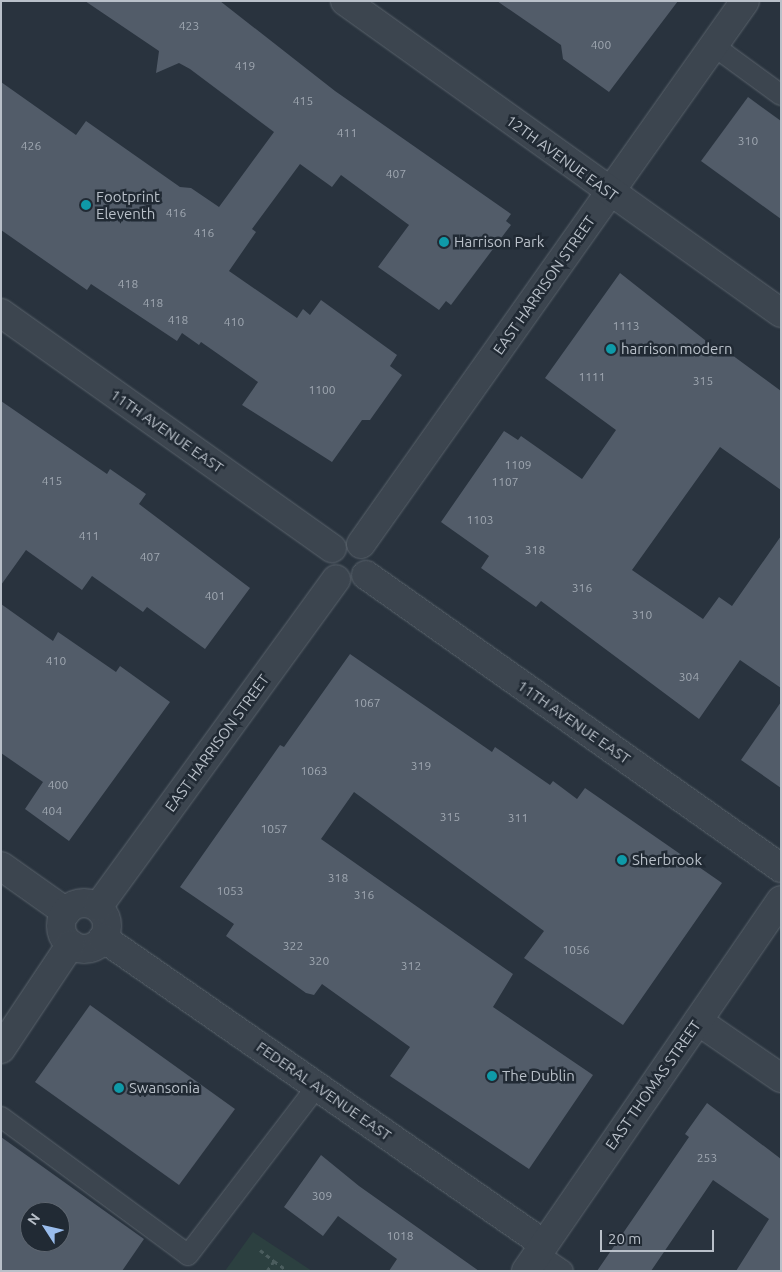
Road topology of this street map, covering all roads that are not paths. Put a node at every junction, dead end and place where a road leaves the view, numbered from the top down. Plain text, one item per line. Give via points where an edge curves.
1 (345, 1) edge
2 (745, 1) edge
3 (714, 46) junction
4 (781, 95) edge
5 (610, 193) junction
6 (1, 313) edge
7 (781, 313) edge
8 (361, 544) junction
9 (332, 548) junction
10 (366, 575) junction
11 (336, 579) junction
12 (1, 866) edge
13 (781, 868) edge
14 (781, 900) edge
15 (98, 907) junction
16 (66, 912) junction
17 (103, 938) junction
18 (71, 944) junction
19 (698, 1021) junction
20 (1, 1048) edge
21 (781, 1078) edge
22 (317, 1086) junction
23 (1, 1117) edge
24 (536, 1256) edge
25 (563, 1271) edge

1 - 5 street, 12TH AVENUE EAST
2 - 3 street, EAST HARRISON STREET
3 - 4 lane
3 - 5 street, EAST HARRISON STREET
5 - 7 street, 12TH AVENUE EAST
5 - 8 street, EAST HARRISON STREET
6 - 9 street, 11TH AVENUE EAST
8 - 9 street via 342,541
8 - 10 street via 371,558
9 - 11 street via 327,565
10 - 11 street via 353,584
10 - 13 street, 11TH AVENUE EAST
11 - 15 street, EAST HARRISON STREET
12 - 16 street
14 - 19 street, EAST THOMAS STREET
15 - 16 street via 83,902
15 - 17 street via 106,921
16 - 18 street via 62,930
17 - 18 street via 88,948
17 - 22 street, FEDERAL AVENUE EAST
18 - 20 street
19 - 21 street
19 - 24 street, EAST THOMAS STREET
22 - 23 lane via 188,1255
22 - 24 street, FEDERAL AVENUE EAST
24 - 25 lane

